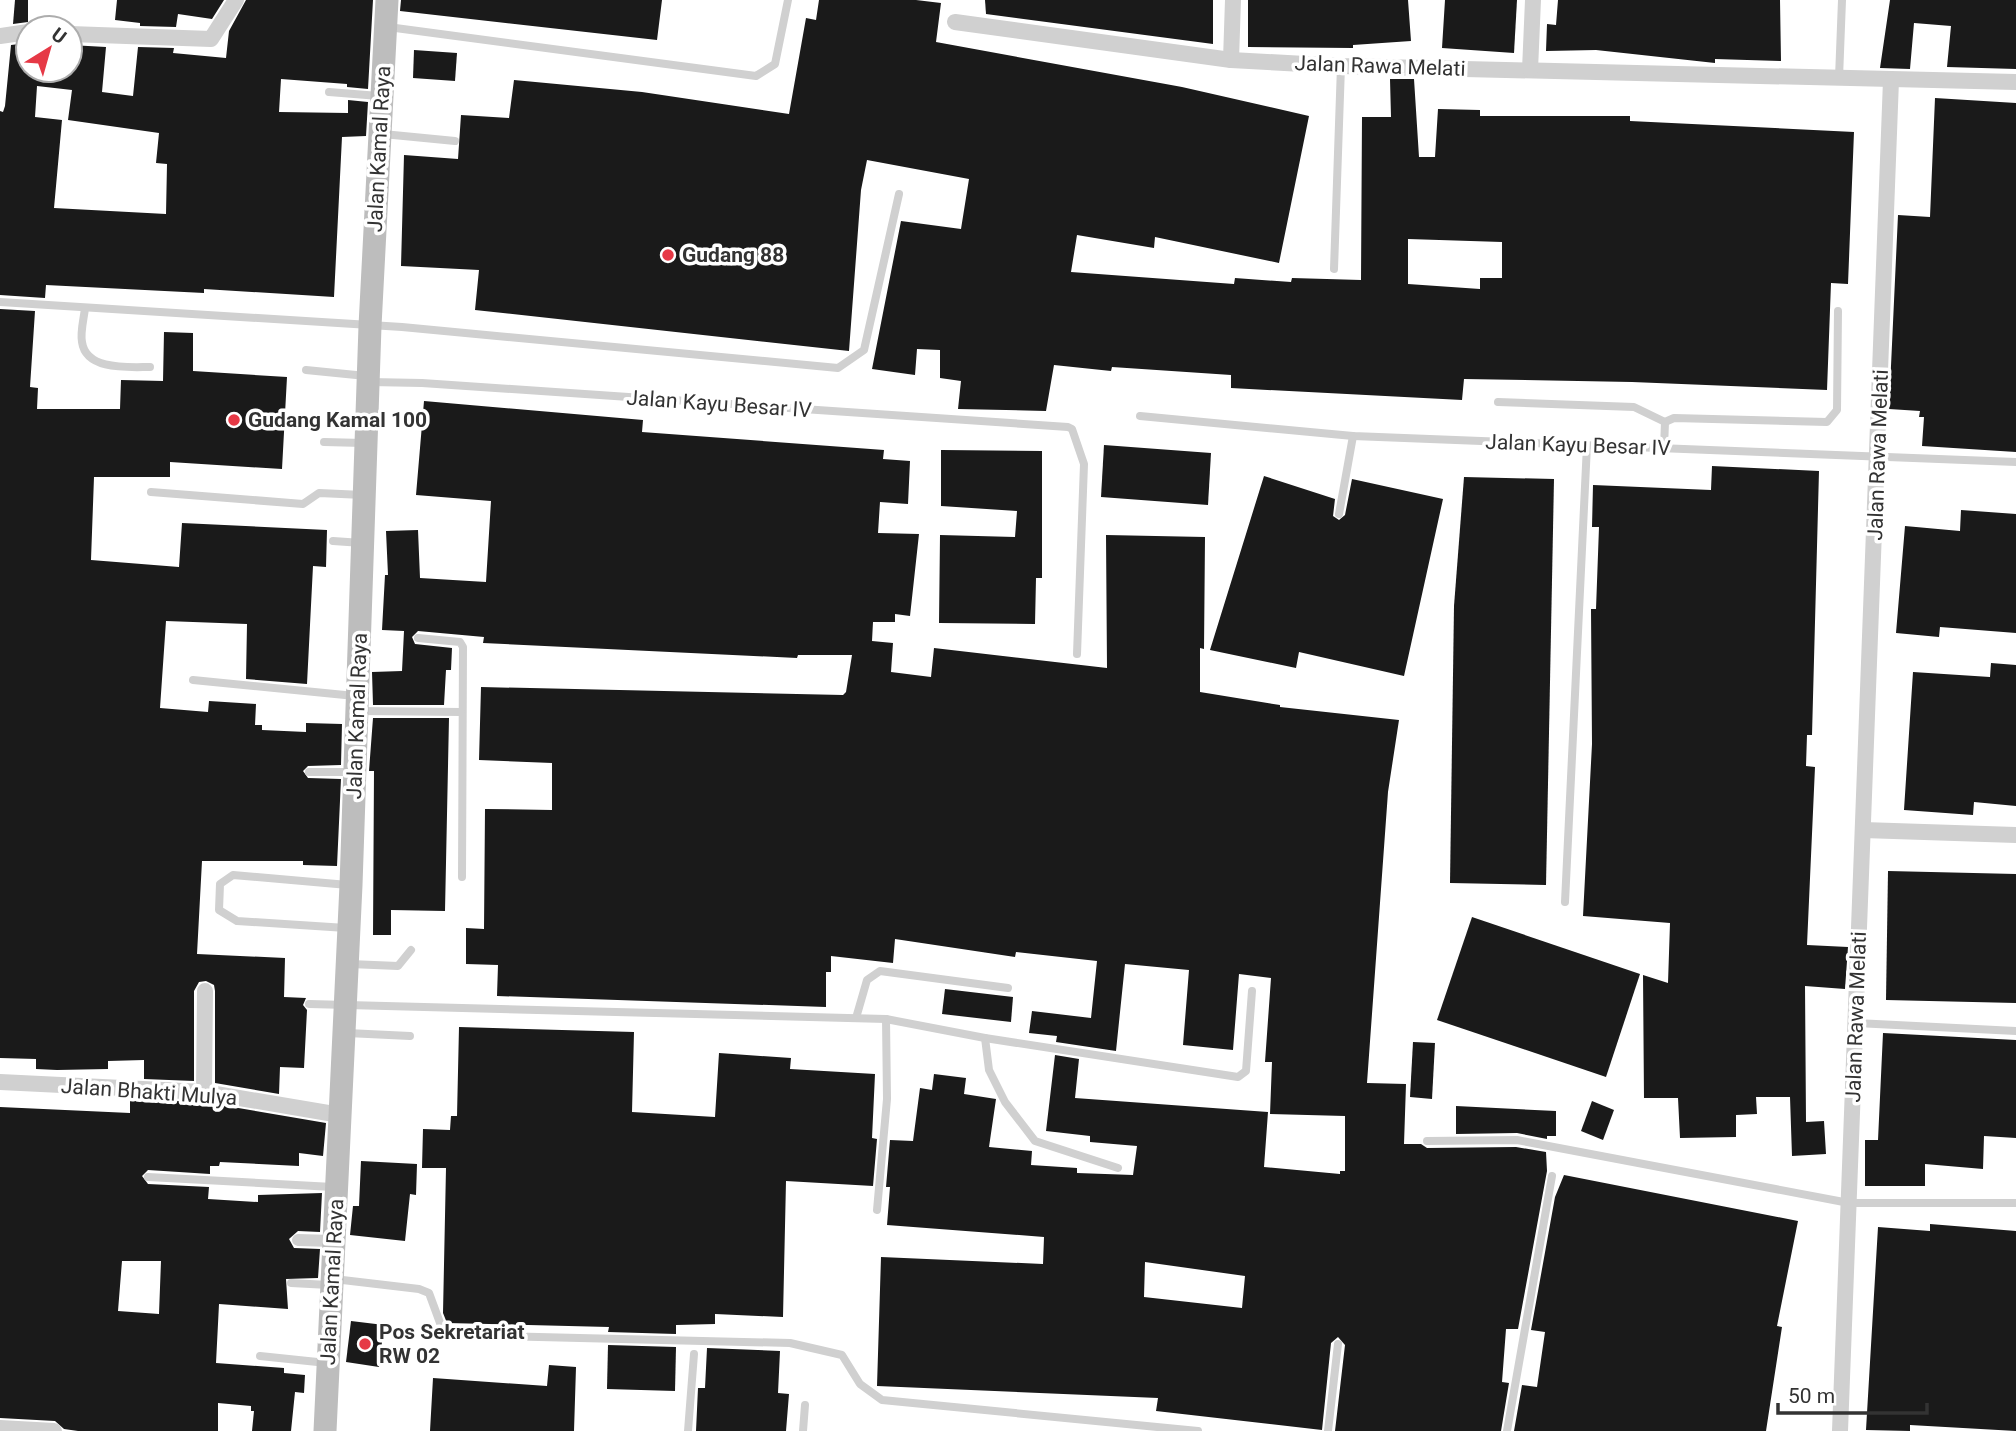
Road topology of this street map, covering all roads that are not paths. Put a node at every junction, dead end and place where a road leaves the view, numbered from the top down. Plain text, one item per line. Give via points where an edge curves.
1 (236, 0) edge
2 (387, 0) edge
3 (788, 0) edge
4 (1233, 0) edge
5 (1533, 0) edge
6 (1842, 0) edge
7 (955, 22) dead end
8 (386, 27) junction
9 (84, 34) edge
10 (1231, 60) junction
11 (1341, 66) junction
12 (1530, 70) junction
13 (1839, 78) junction
14 (1891, 80) junction
15 (2016, 82) edge
16 (329, 92) dead end
17 (382, 96) junction
18 (380, 134) junction
19 (456, 141) dead end
20 (899, 194) dead end
21 (1334, 269) dead end
22 (0, 302) edge
23 (85, 308) junction
24 (1838, 311) dead end
25 (370, 326) junction
26 (150, 367) dead end
27 (306, 370) dead end
28 (369, 379) junction
29 (1498, 402) dead end
30 (1140, 416) dead end
31 (1665, 422) junction
32 (1353, 436) junction
33 (324, 442) dead end
34 (368, 443) junction
35 (1587, 445) junction
36 (1664, 448) junction
37 (1878, 457) junction
38 (2016, 462) edge
39 (151, 492) dead end
40 (366, 496) junction
41 (1339, 514) dead end
42 (333, 541) dead end
43 (364, 543) junction
44 (418, 638) dead end
45 (1077, 654) dead end
46 (193, 680) dead end
47 (357, 704) junction
48 (461, 712) junction
49 (309, 772) dead end
50 (355, 772) junction
51 (1863, 830) junction
52 (2016, 835) edge
53 (462, 877) dead end
54 (351, 886) junction
55 (1565, 902) dead end
56 (349, 928) junction
57 (411, 950) dead end
58 (347, 964) junction
59 (1008, 988) dead end
60 (205, 991) dead end
61 (1252, 991) dead end
62 (309, 1004) dead end
63 (345, 1007) junction
64 (856, 1018) junction
65 (886, 1018) junction
66 (1856, 1023) junction
67 (2016, 1031) edge
68 (344, 1032) junction
69 (410, 1036) dead end
70 (985, 1038) junction
71 (0, 1082) edge
72 (204, 1092) junction
73 (340, 1115) junction
74 (1427, 1141) dead end
75 (1118, 1168) dead end
76 (1552, 1176) dead end
77 (148, 1177) dead end
78 (336, 1188) junction
79 (1849, 1203) junction
80 (2016, 1203) edge
81 (877, 1210) dead end
82 (298, 1240) dead end
83 (333, 1241) junction
84 (332, 1282) junction
85 (291, 1283) dead end
86 (1338, 1344) dead end
87 (694, 1354) dead end
88 (260, 1356) dead end
89 (328, 1363) junction
90 (805, 1405) dead end
91 (0, 1428) edge
92 (54, 1431) edge
93 (325, 1431) edge
94 (688, 1431) edge
95 (803, 1431) edge
96 (1198, 1431) edge
97 (1328, 1431) edge
98 (1507, 1431) edge
99 (1840, 1431) edge

1 - 9 street via 211,39
2 - 8 main road, Jalan Kamal Raya
3 - 8 lane via 775,64 756,76
4 - 10 street
5 - 12 street
6 - 13 lane
7 - 10 street, Jalan Rawa Melati
8 - 17 main road, Jalan Kamal Raya
10 - 11 street, Jalan Rawa Melati
11 - 12 street, Jalan Rawa Melati
11 - 21 lane
12 - 13 street, Jalan Rawa Melati
13 - 14 street, Jalan Rawa Melati
14 - 15 street, Jalan Rawa Melati
14 - 37 street, Jalan Rawa Melati
16 - 17 lane
17 - 18 main road, Jalan Kamal Raya
18 - 19 lane
18 - 25 main road, Jalan Kamal Raya
20 - 25 lane via 864,350 838,368
22 - 23 lane
23 - 25 lane
23 - 26 lane via 82,342 86,353 98,362 123,368
24 - 31 lane via 1838,410 1828,422 1690,417
25 - 28 main road, Jalan Kamal Raya
27 - 28 lane, Jalan Kayu Besar IV
28 - 34 main road, Jalan Kamal Raya
28 - 45 lane, Jalan Kayu Besar IV via 1068,427 1084,464
29 - 31 lane via 1634,407
30 - 32 lane, Jalan Kayu Besar IV
31 - 36 lane
32 - 35 lane, Jalan Kayu Besar IV
32 - 41 lane
33 - 34 lane
34 - 40 main road, Jalan Kamal Raya
35 - 36 lane, Jalan Kayu Besar IV
35 - 55 lane
36 - 37 lane, Jalan Kayu Besar IV
37 - 38 lane, Jalan Kayu Besar IV
37 - 51 street, Jalan Rawa Melati
39 - 40 lane via 303,503 319,493
40 - 43 main road, Jalan Kamal Raya
42 - 43 lane
43 - 47 main road, Jalan Kamal Raya
44 - 48 lane via 462,644
46 - 47 lane
47 - 48 lane
47 - 50 main road, Jalan Kamal Raya
48 - 53 lane
49 - 50 lane
50 - 54 main road, Jalan Kamal Raya
51 - 52 street
51 - 66 street, Jalan Rawa Melati
54 - 56 main road, Jalan Kamal Raya
54 - 56 lane via 233,875 220,884 219,910 237,921
56 - 58 main road, Jalan Kamal Raya
57 - 58 lane via 398,966
58 - 63 main road, Jalan Kamal Raya
59 - 64 lane via 880,971 867,980
60 - 72 street
61 - 70 lane via 1246,1071 1238,1077
62 - 63 lane
63 - 64 lane
63 - 68 main road, Jalan Kamal Raya
64 - 65 lane
65 - 70 lane
65 - 81 lane via 887,1099
66 - 67 lane
66 - 79 street, Jalan Rawa Melati
68 - 69 lane
68 - 73 main road, Jalan Kamal Raya
70 - 75 lane via 989,1070 1005,1102 1035,1141
71 - 72 street, Jalan Bhakti Mulya
72 - 73 street, Jalan Bhakti Mulya
73 - 78 main road, Jalan Kamal Raya
74 - 79 lane via 1517,1140
76 - 98 lane
77 - 78 lane
78 - 83 main road, Jalan Kamal Raya
79 - 80 lane
79 - 99 street, Jalan Rawa Melati
82 - 83 street
83 - 84 main road, Jalan Kamal Raya
84 - 85 lane
84 - 89 main road, Jalan Kamal Raya
84 - 96 lane via 429,1293 443,1331 454,1335 790,1343 842,1355 860,1384 882,1400
86 - 97 lane
87 - 94 lane
88 - 89 lane
89 - 93 main road, Jalan Kamal Raya
90 - 95 lane
91 - 92 street

